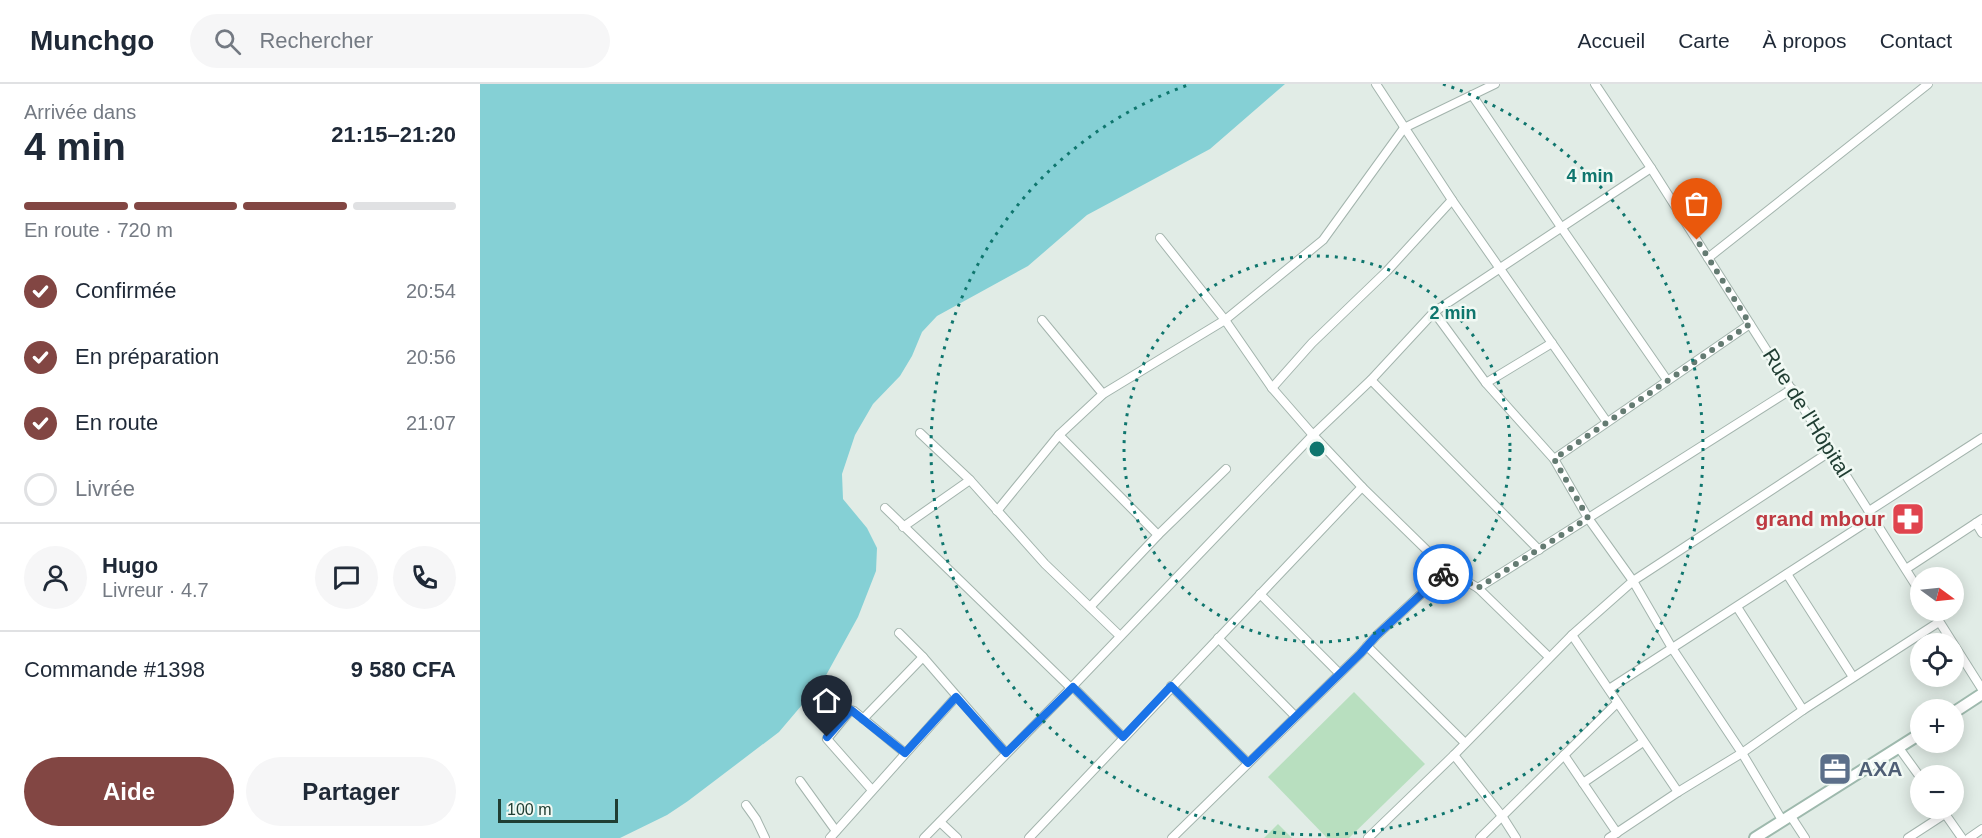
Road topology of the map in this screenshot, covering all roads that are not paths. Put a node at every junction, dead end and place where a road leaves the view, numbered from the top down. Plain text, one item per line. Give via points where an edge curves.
1 (1376, 84) edge
2 (1495, 84) edge
3 (1595, 84) edge
4 (1928, 84) edge
5 (1472, 94) junction
6 (1404, 128) junction
7 (1651, 168) junction
8 (1452, 200) junction
9 (1561, 227) junction
10 (1160, 238) dead end
11 (1708, 258) junction
12 (1500, 267) junction
13 (1434, 312) junction
14 (1042, 320) dead end
15 (1225, 320) junction
16 (1750, 324) junction
17 (1552, 343) junction
18 (1371, 380) junction
19 (1667, 380) junction
20 (1486, 383) junction
21 (1272, 388) junction
22 (1791, 389) junction
23 (1104, 394) junction
24 (1607, 422) junction
25 (920, 433) dead end
26 (1059, 435) junction
27 (1313, 435) junction
28 (1982, 438) edge
29 (1831, 451) junction
30 (1554, 459) junction
31 (1226, 469) dead end
32 (970, 480) junction
33 (1362, 487) junction
34 (885, 508) dead end
35 (997, 511) junction
36 (1871, 515) junction
37 (1588, 518) junction
38 (1979, 521) edge
39 (903, 527) junction
40 (1982, 533) edge
41 (1158, 535) junction
42 (1539, 549) junction
43 (1906, 569) junction
44 (1447, 570) junction
45 (1787, 574) junction
46 (1910, 575) edge
47 (1633, 581) junction
48 (1478, 588) junction
49 (1260, 594) junction
50 (1737, 607) junction
51 (1090, 608) junction
52 (1939, 622) joint
53 (899, 633) dead end
54 (1572, 635) junction
55 (1120, 636) junction
56 (1218, 638) junction
57 (1367, 646) junction
58 (1672, 648) junction
59 (923, 657) junction
60 (1549, 657) junction
61 (1339, 673) junction
62 (1853, 677) junction
63 (1171, 686) junction
64 (1072, 688) junction
65 (1609, 689) junction
66 (1982, 689) edge
67 (1982, 694) edge
68 (956, 697) junction
69 (1617, 703) junction
70 (1964, 706) edge
71 (1803, 710) junction
72 (1295, 716) junction
73 (863, 719) junction
74 (1123, 737) junction
75 (1910, 741) edge
76 (1643, 742) junction
77 (1465, 743) junction
78 (1899, 748) junction
79 (905, 753) junction
80 (1006, 753) junction
81 (1742, 753) junction
82 (1454, 755) junction
83 (1564, 755) junction
84 (1248, 763) junction
85 (1911, 765) edge
86 (800, 781) dead end
87 (1583, 783) junction
88 (873, 790) junction
89 (1678, 792) junction
90 (746, 805) dead end
91 (1502, 816) junction
92 (1786, 817) junction
93 (1933, 819) edge
94 (1949, 819) edge
95 (940, 822) junction
96 (1982, 829) edge
97 (836, 831) junction
98 (1617, 832) junction
99 (765, 838) edge
100 (830, 838) edge
101 (924, 838) edge
102 (957, 838) edge
103 (1029, 838) edge
104 (1173, 838) edge
105 (1368, 838) edge
106 (1480, 838) edge
107 (1516, 838) edge
108 (1609, 838) edge
109 (1755, 838) edge
110 (1804, 838) edge
111 (1908, 838) edge
112 (1962, 838) edge
113 (1969, 838) edge

1 - 6 street
2 - 5 street
3 - 7 street, Rue de l'Hôpital
4 - 11 street
5 - 6 street
5 - 9 street
6 - 8 street
6 - 15 street via 1323,240
7 - 9 street
7 - 11 street, Rue de l'Hôpital
8 - 12 street
8 - 21 street
9 - 12 street
9 - 19 street
10 - 15 street
11 - 16 street, Rue de l'Hôpital
12 - 13 street
12 - 17 street
13 - 18 street
13 - 20 street
14 - 23 street
15 - 21 street
15 - 23 street
16 - 19 street
16 - 22 street, Rue de l'Hôpital
17 - 20 street
17 - 24 street
18 - 27 street
18 - 42 street
19 - 24 street
20 - 30 street
21 - 27 street
22 - 29 street, Rue de l'Hôpital
22 - 37 street
23 - 26 street
24 - 30 street
25 - 32 street
26 - 35 street
26 - 41 street
27 - 33 street
27 - 55 street
28 - 36 street
29 - 36 street, Rue de l'Hôpital
29 - 47 street
30 - 37 street
31 - 41 street
32 - 35 street
32 - 39 street
33 - 44 street
33 - 49 street
34 - 39 street
35 - 51 street
36 - 43 street, Rue de l'Hôpital
36 - 45 street
37 - 42 street
37 - 47 street
38 - 40 street
38 - 43 street
39 - 64 street
41 - 51 street
42 - 48 street
43 - 46 street, Rue de l'Hôpital
44 - 48 street
44 - 57 street
45 - 50 street
45 - 62 street
47 - 54 street
47 - 58 street
48 - 60 street
49 - 56 street
49 - 61 street
50 - 58 street
50 - 71 street
51 - 55 street
52 - 62 street
52 - 66 street
53 - 59 street
54 - 60 street
54 - 65 street
55 - 64 street
56 - 63 street
56 - 72 street
57 - 61 street
57 - 77 street
58 - 65 street
58 - 81 street
59 - 68 street
59 - 73 street
60 - 77 street
61 - 72 street
62 - 71 street
63 - 74 street
63 - 84 street
64 - 74 street
64 - 80 street
65 - 69 street
67 - 70 main road
68 - 79 street
68 - 80 street
69 - 76 street
69 - 83 street
71 - 81 street
72 - 84 street
73 - 79 street
73 - 88 street via 851,710 827,739
74 - 103 street
75 - 78 main road
76 - 87 street
76 - 89 street
77 - 82 street
78 - 85 street
78 - 92 main road
79 - 88 street
80 - 95 street
81 - 89 street
81 - 92 street
82 - 91 street
82 - 105 street
83 - 87 street
83 - 91 street
84 - 104 street
86 - 97 street
87 - 98 street
88 - 97 street
89 - 98 street
90 - 99 street
91 - 106 street
91 - 107 street
92 - 109 main road
92 - 110 street
93 - 111 street
94 - 112 street
95 - 101 street
95 - 102 street
96 - 113 street
97 - 100 street
98 - 108 street

